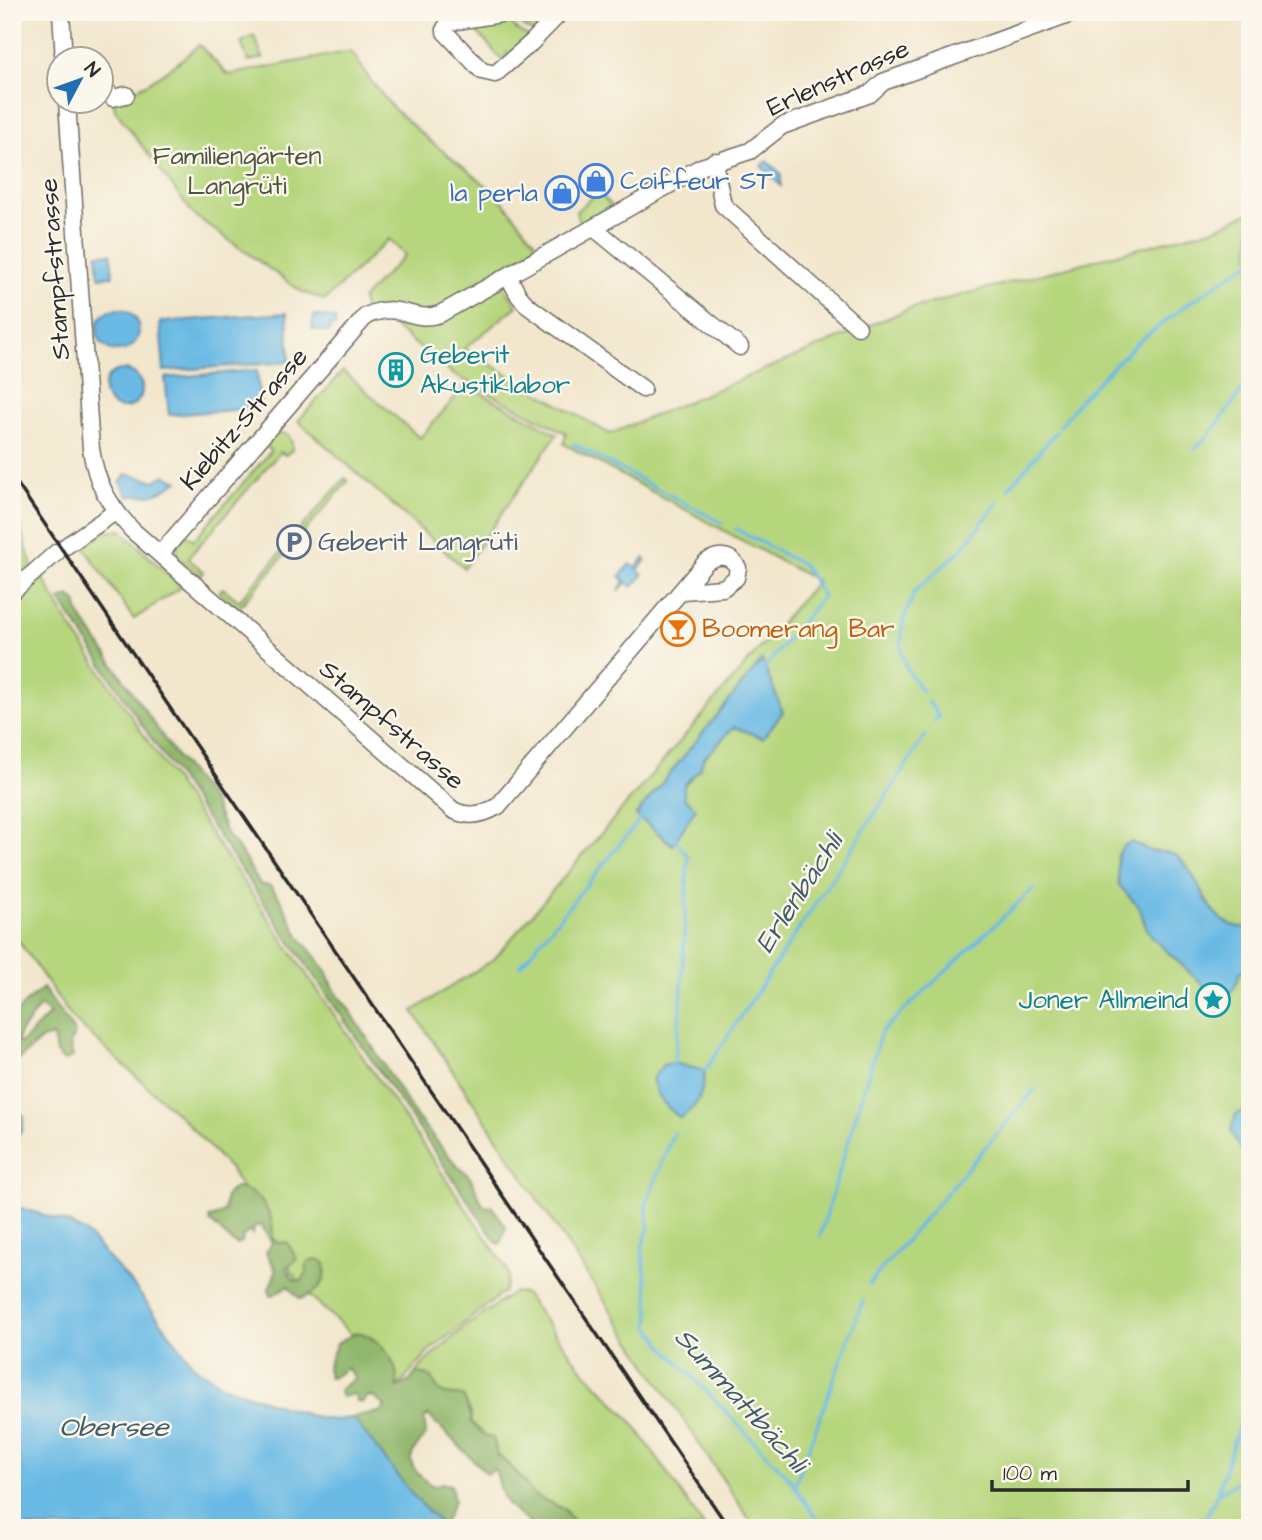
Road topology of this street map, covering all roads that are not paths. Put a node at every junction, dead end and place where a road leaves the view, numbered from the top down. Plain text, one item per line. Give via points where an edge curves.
1 (61, 12) edge
2 (513, 12) edge
3 (1077, 12) edge
4 (556, 14) edge
5 (63, 46) edge
6 (126, 95) dead end
7 (116, 97) edge
8 (68, 116) edge
9 (714, 161) junction
10 (594, 228) junction
11 (509, 276) junction
12 (366, 316) joint
13 (858, 327) dead end
14 (740, 347) dead end
15 (643, 389) dead end
16 (115, 512) junction
17 (160, 554) junction
18 (682, 590) dead end
19 (12, 592) edge

1 - 5 street
2 - 4 street via 450,22 445,32 482,71 495,74
3 - 9 street, Erlenstrasse via 883,82 870,94 782,127 750,151
6 - 7 street
8 - 16 street, Stampfstrasse via 91,449 102,490
9 - 10 street, Erlenstrasse
9 - 13 street via 723,205
10 - 11 street, Erlenstrasse
10 - 14 street
11 - 12 street, Erlenstrasse via 436,316 391,308
11 - 15 street via 528,306
12 - 17 street, Kiebitz-Strasse
16 - 17 street, Stampfstrasse
16 - 19 street
17 - 18 street, Stampfstrasse via 453,810 472,816 498,806 513,791

